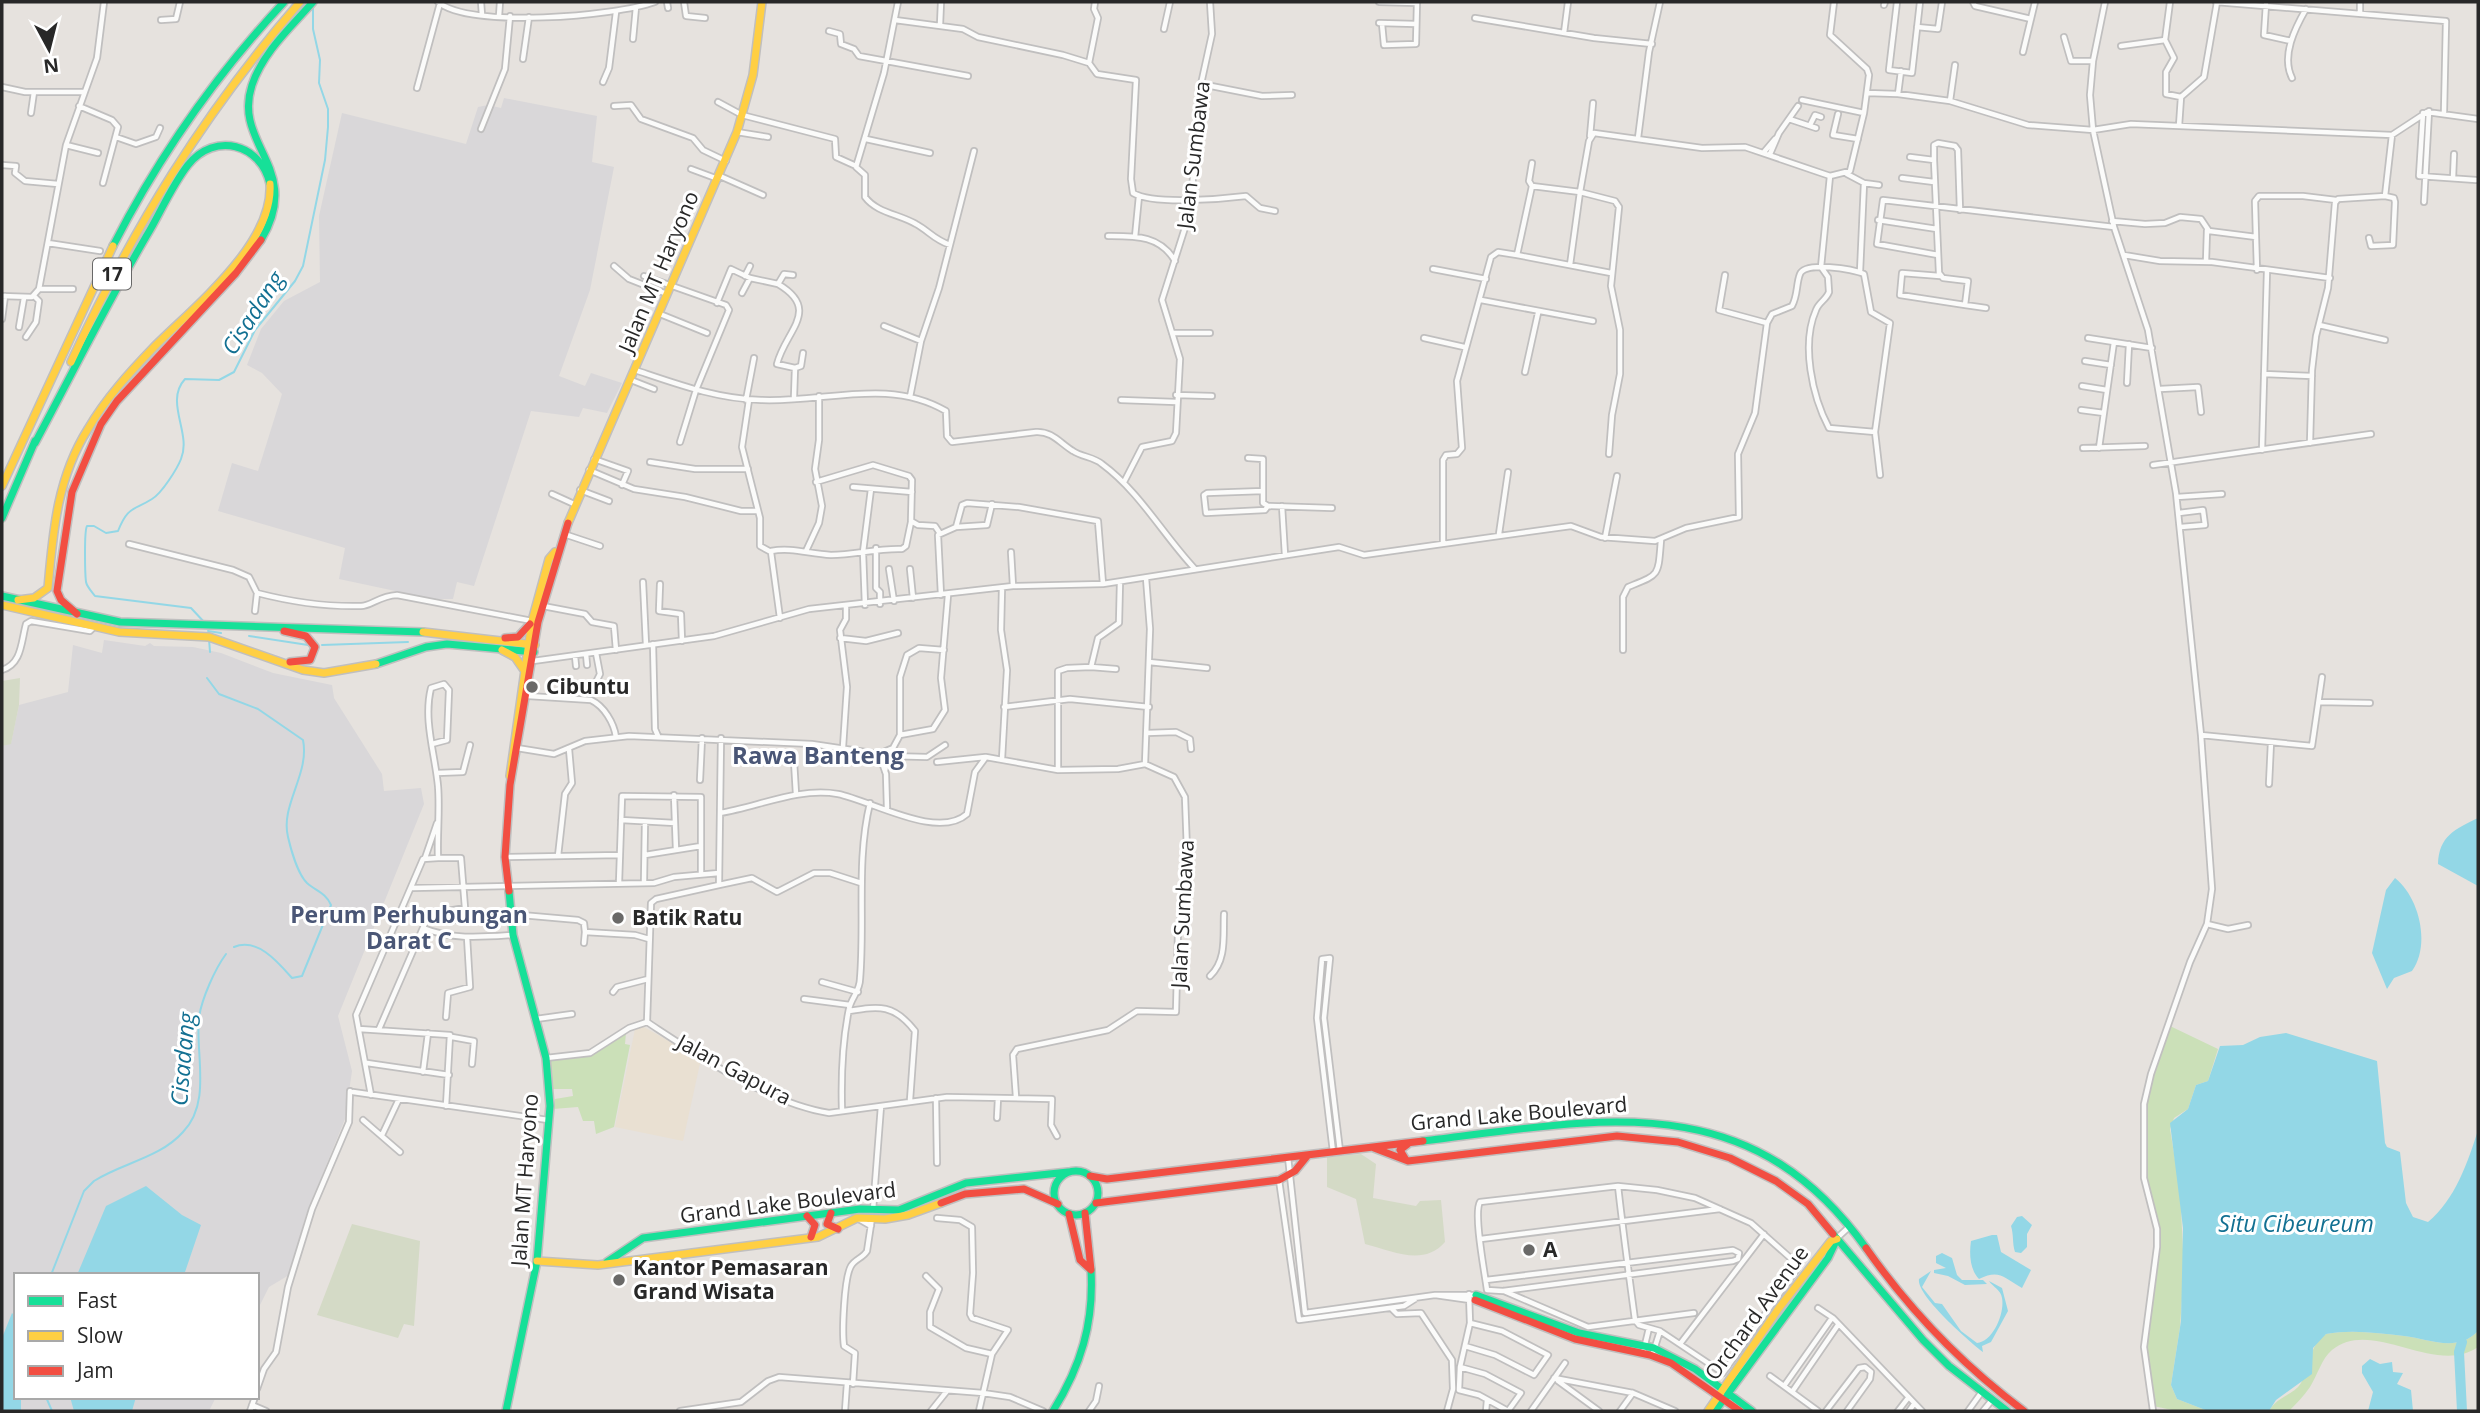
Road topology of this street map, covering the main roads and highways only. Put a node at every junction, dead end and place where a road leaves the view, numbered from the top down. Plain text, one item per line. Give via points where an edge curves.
1 (284, 2) edge
2 (300, 2) edge
3 (313, 2) edge
4 (762, 2) edge
5 (34, 443) junction
6 (2, 486) edge
7 (2, 518) edge
8 (559, 548) junction
9 (2, 596) edge
10 (18, 600) junction
11 (2, 605) edge
12 (78, 614) junction
13 (532, 621) junction
14 (272, 628) junction
15 (196, 631) junction
16 (496, 643) junction
17 (531, 651) junction
18 (278, 661) junction
19 (525, 676) junction
20 (510, 785) junction
21 (1412, 1143) junction
22 (1367, 1147) junction
23 (1308, 1155) junction
24 (1408, 1161) junction
25 (1068, 1172) junction
26 (1090, 1175) junction
27 (1096, 1203) junction
28 (1058, 1204) junction
29 (831, 1213) junction
30 (1084, 1213) junction
31 (1069, 1214) junction
32 (807, 1216) junction
33 (872, 1218) junction
34 (838, 1229) junction
35 (809, 1238) junction
36 (1837, 1239) junction
37 (537, 1261) junction
38 (598, 1265) junction
39 (1091, 1270) junction
40 (1472, 1297) road end
41 (1975, 1371) junction
42 (1967, 1381) junction
43 (1724, 1394) junction
44 (2009, 1400) junction
45 (2006, 1410) edge
46 (506, 1411) edge
47 (1053, 1411) edge
48 (1708, 1411) edge
49 (1715, 1411) edge
50 (1740, 1411) edge
51 (1752, 1411) edge
52 (2024, 1411) edge

1 - 6 main road, 17 via 173,141 135,203
2 - 5 main road, 17 via 183,148 146,209
3 - 12 main road via 255,74 247,110 277,191 273,216 261,241 117,401 77,468 63,519 57,591
4 - 8 main road, Jalan MT Haryono via 755,61 737,132 574,504
5 - 7 main road, 17
5 - 10 main road via 189,164 198,154 222,145 245,149 257,157 270,188 255,237 94,416 61,490 48,588 34,598
8 - 13 main road, Jalan MT Haryono via 549,559
8 - 17 main road, Jalan MT Haryono
9 - 10 main road
10 - 12 main road
11 - 15 main road via 119,632
12 - 15 main road
13 - 16 main road via 518,637
13 - 17 main road, Jalan MT Haryono
14 - 15 main road
14 - 16 main road via 429,632
14 - 18 main road via 306,636 315,647 310,660
15 - 18 main road
16 - 17 main road
16 - 18 main road via 426,647 345,672 303,670
16 - 19 main road via 515,657
17 - 19 main road, Jalan MT Haryono
17 - 20 main road, Jalan MT Haryono via 528,696
19 - 20 main road, Jalan MT Haryono via 509,765
20 - 37 main road, Jalan MT Haryono via 505,857 510,914 546,1058 549,1120
21 - 22 main road, Grand Lake Boulevard
21 - 24 main road via 1400,1150
21 - 41 main road, Grand Lake Boulevard via 1588,1121 1654,1121 1736,1142 1819,1192 1904,1300
22 - 23 main road, Grand Lake Boulevard
22 - 24 main road, Grand Lake Boulevard
23 - 26 main road, Grand Lake Boulevard via 1107,1179
23 - 27 main road via 1279,1180
24 - 36 main road, Grand Lake Boulevard via 1590,1138 1678,1142 1730,1158 1776,1181 1808,1205
25 - 26 main road
25 - 28 main road via 1054,1189
25 - 33 main road, Grand Lake Boulevard via 966,1183
26 - 27 main road via 1098,1188
27 - 30 main road
28 - 31 main road
28 - 33 main road, Grand Lake Boulevard via 1035,1192 1014,1189 953,1196 908,1215
29 - 32 main road, Grand Lake Boulevard
29 - 33 main road, Grand Lake Boulevard
29 - 34 main road via 827,1224
30 - 31 main road
30 - 39 main road
31 - 39 main road via 1080,1260
32 - 35 main road via 816,1228
32 - 38 main road, Grand Lake Boulevard via 643,1238
33 - 34 main road, Grand Lake Boulevard via 857,1218
34 - 35 main road, Grand Lake Boulevard
35 - 38 main road, Grand Lake Boulevard
36 - 42 main road, Grand Lake Boulevard via 1923,1340
36 - 43 main road, Orchard Avenue via 1779,1308
37 - 38 main road, Grand Lake Boulevard
37 - 46 main road, Jalan MT Haryono
39 - 47 main road via 1088,1338 1079,1366
40 - 43 main road via 1575,1339 1648,1351
41 - 42 main road
41 - 44 main road, Grand Lake Boulevard
42 - 45 main road, Grand Lake Boulevard
43 - 48 main road, Orchard Avenue
43 - 49 main road, Orchard Avenue
43 - 50 main road
43 - 51 main road
44 - 45 main road
44 - 52 main road, Grand Lake Boulevard

